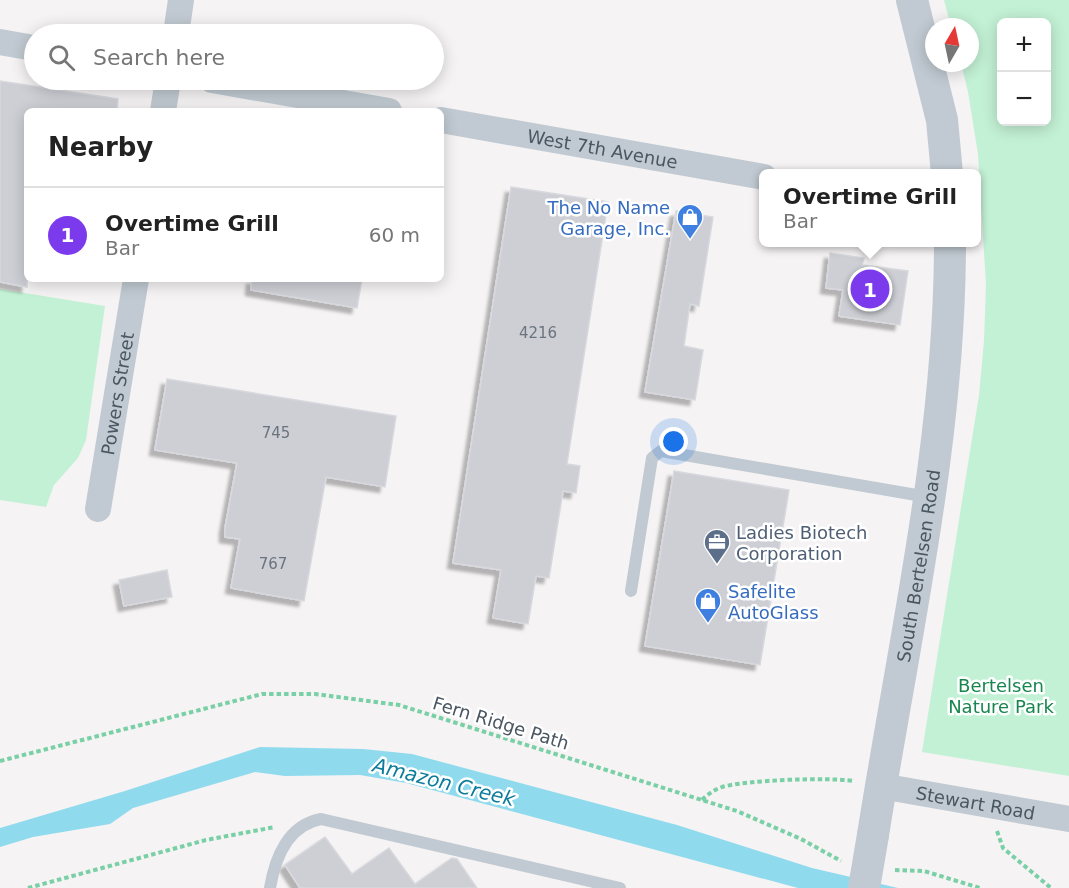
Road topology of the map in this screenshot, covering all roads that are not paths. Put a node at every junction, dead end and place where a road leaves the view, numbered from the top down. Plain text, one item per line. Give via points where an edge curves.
1 (181, 0) edge
2 (912, 0) edge
3 (177, 24) edge
4 (0, 42) edge
5 (24, 46) edge
6 (166, 90) edge
7 (269, 90) edge
8 (163, 108) edge
9 (372, 108) edge
10 (444, 121) edge
11 (946, 169) edge
12 (759, 176) edge
13 (950, 247) edge
14 (136, 282) edge
15 (928, 497) junction
16 (98, 509) dead end
17 (631, 591) dead end
18 (881, 786) junction
19 (1069, 819) edge
20 (865, 874) edge
21 (270, 888) edge
22 (620, 888) edge

1 - 3 street
2 - 11 street via 942,120
4 - 5 street
6 - 8 street
7 - 9 street
10 - 12 street, West 7th Avenue
13 - 15 street, South Bertelsen Road via 950,313 942,416
14 - 16 street, Powers Street
15 - 17 lane via 661,452 652,458
15 - 18 street, South Bertelsen Road
18 - 19 street, Stewart Road
18 - 20 street, South Bertelsen Road, bridge
21 - 22 lane via 279,852 310,821 330,819

